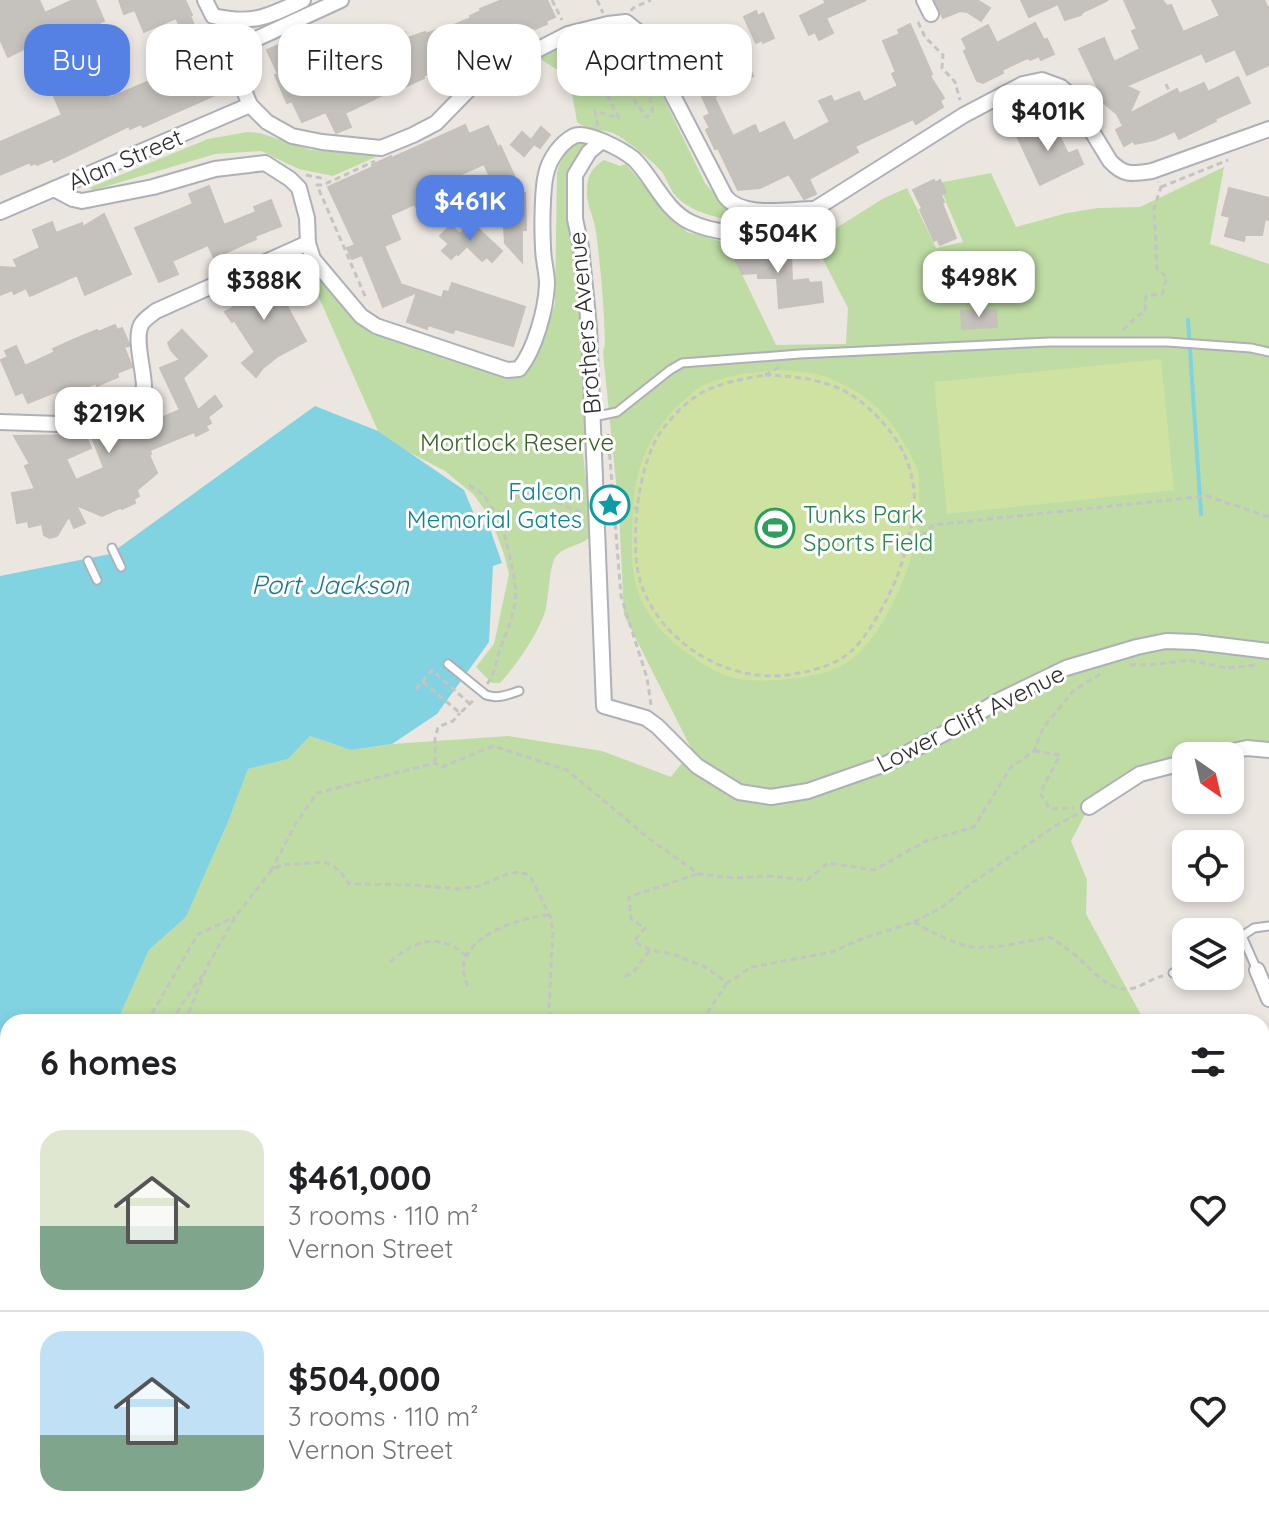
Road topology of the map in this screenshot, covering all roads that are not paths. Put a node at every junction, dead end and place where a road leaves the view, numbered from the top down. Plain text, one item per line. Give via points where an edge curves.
1 (205, 0) edge
2 (303, 0) edge
3 (341, 0) edge
4 (924, 0) edge
5 (931, 14) dead end
6 (250, 105) junction
7 (1269, 129) edge
8 (602, 141) junction
9 (54, 189) junction
10 (815, 209) junction
11 (0, 212) edge
12 (308, 243) junction
13 (1269, 352) edge
14 (598, 416) junction
15 (0, 422) edge
16 (112, 548) dead end
17 (88, 561) dead end
18 (121, 567) dead end
19 (97, 580) dead end
20 (1269, 651) edge
21 (448, 664) dead end
22 (519, 691) dead end
23 (604, 706) joint
24 (1244, 749) edge
25 (1269, 750) edge
26 (1172, 766) edge
27 (1089, 807) road end
28 (1269, 926) edge
29 (1244, 935) edge
30 (1244, 941) edge
31 (1257, 970) joint
32 (1269, 999) edge

1 - 2 street via 213,16 236,21 266,17
3 - 6 street via 232,53
4 - 5 street
6 - 9 street, Alan Street
6 - 10 street via 292,136 381,148 436,123 477,81 568,34 626,22 641,34 731,204 742,209
7 - 10 street via 1132,174 1110,161 1069,94 1042,80 1023,84 964,115
8 - 10 street via 633,158 670,207 690,222 717,231 752,234 801,224
8 - 12 street via 577,134 554,154 546,174 545,302 529,357 519,369 486,364 376,326 361,316 313,259
8 - 14 street, Brothers Avenue via 575,175 575,219
9 - 11 street, Alan Street
9 - 12 street via 82,201 215,169 265,163 299,188
12 - 15 street via 147,317 139,335 144,387 133,402 58,424
13 - 14 lane via 1168,342 1049,342 682,363 617,412
14 - 23 street, Brothers Avenue
16 - 18 lane
17 - 19 lane
20 - 23 street, Lower Cliff Avenue via 1166,641 1137,647 1066,668 888,763 808,791 771,797 739,792 697,766 646,718
21 - 22 lane via 493,698
24 - 25 street
26 - 27 street via 1140,774
28 - 29 lane
30 - 31 lane
31 - 32 street

